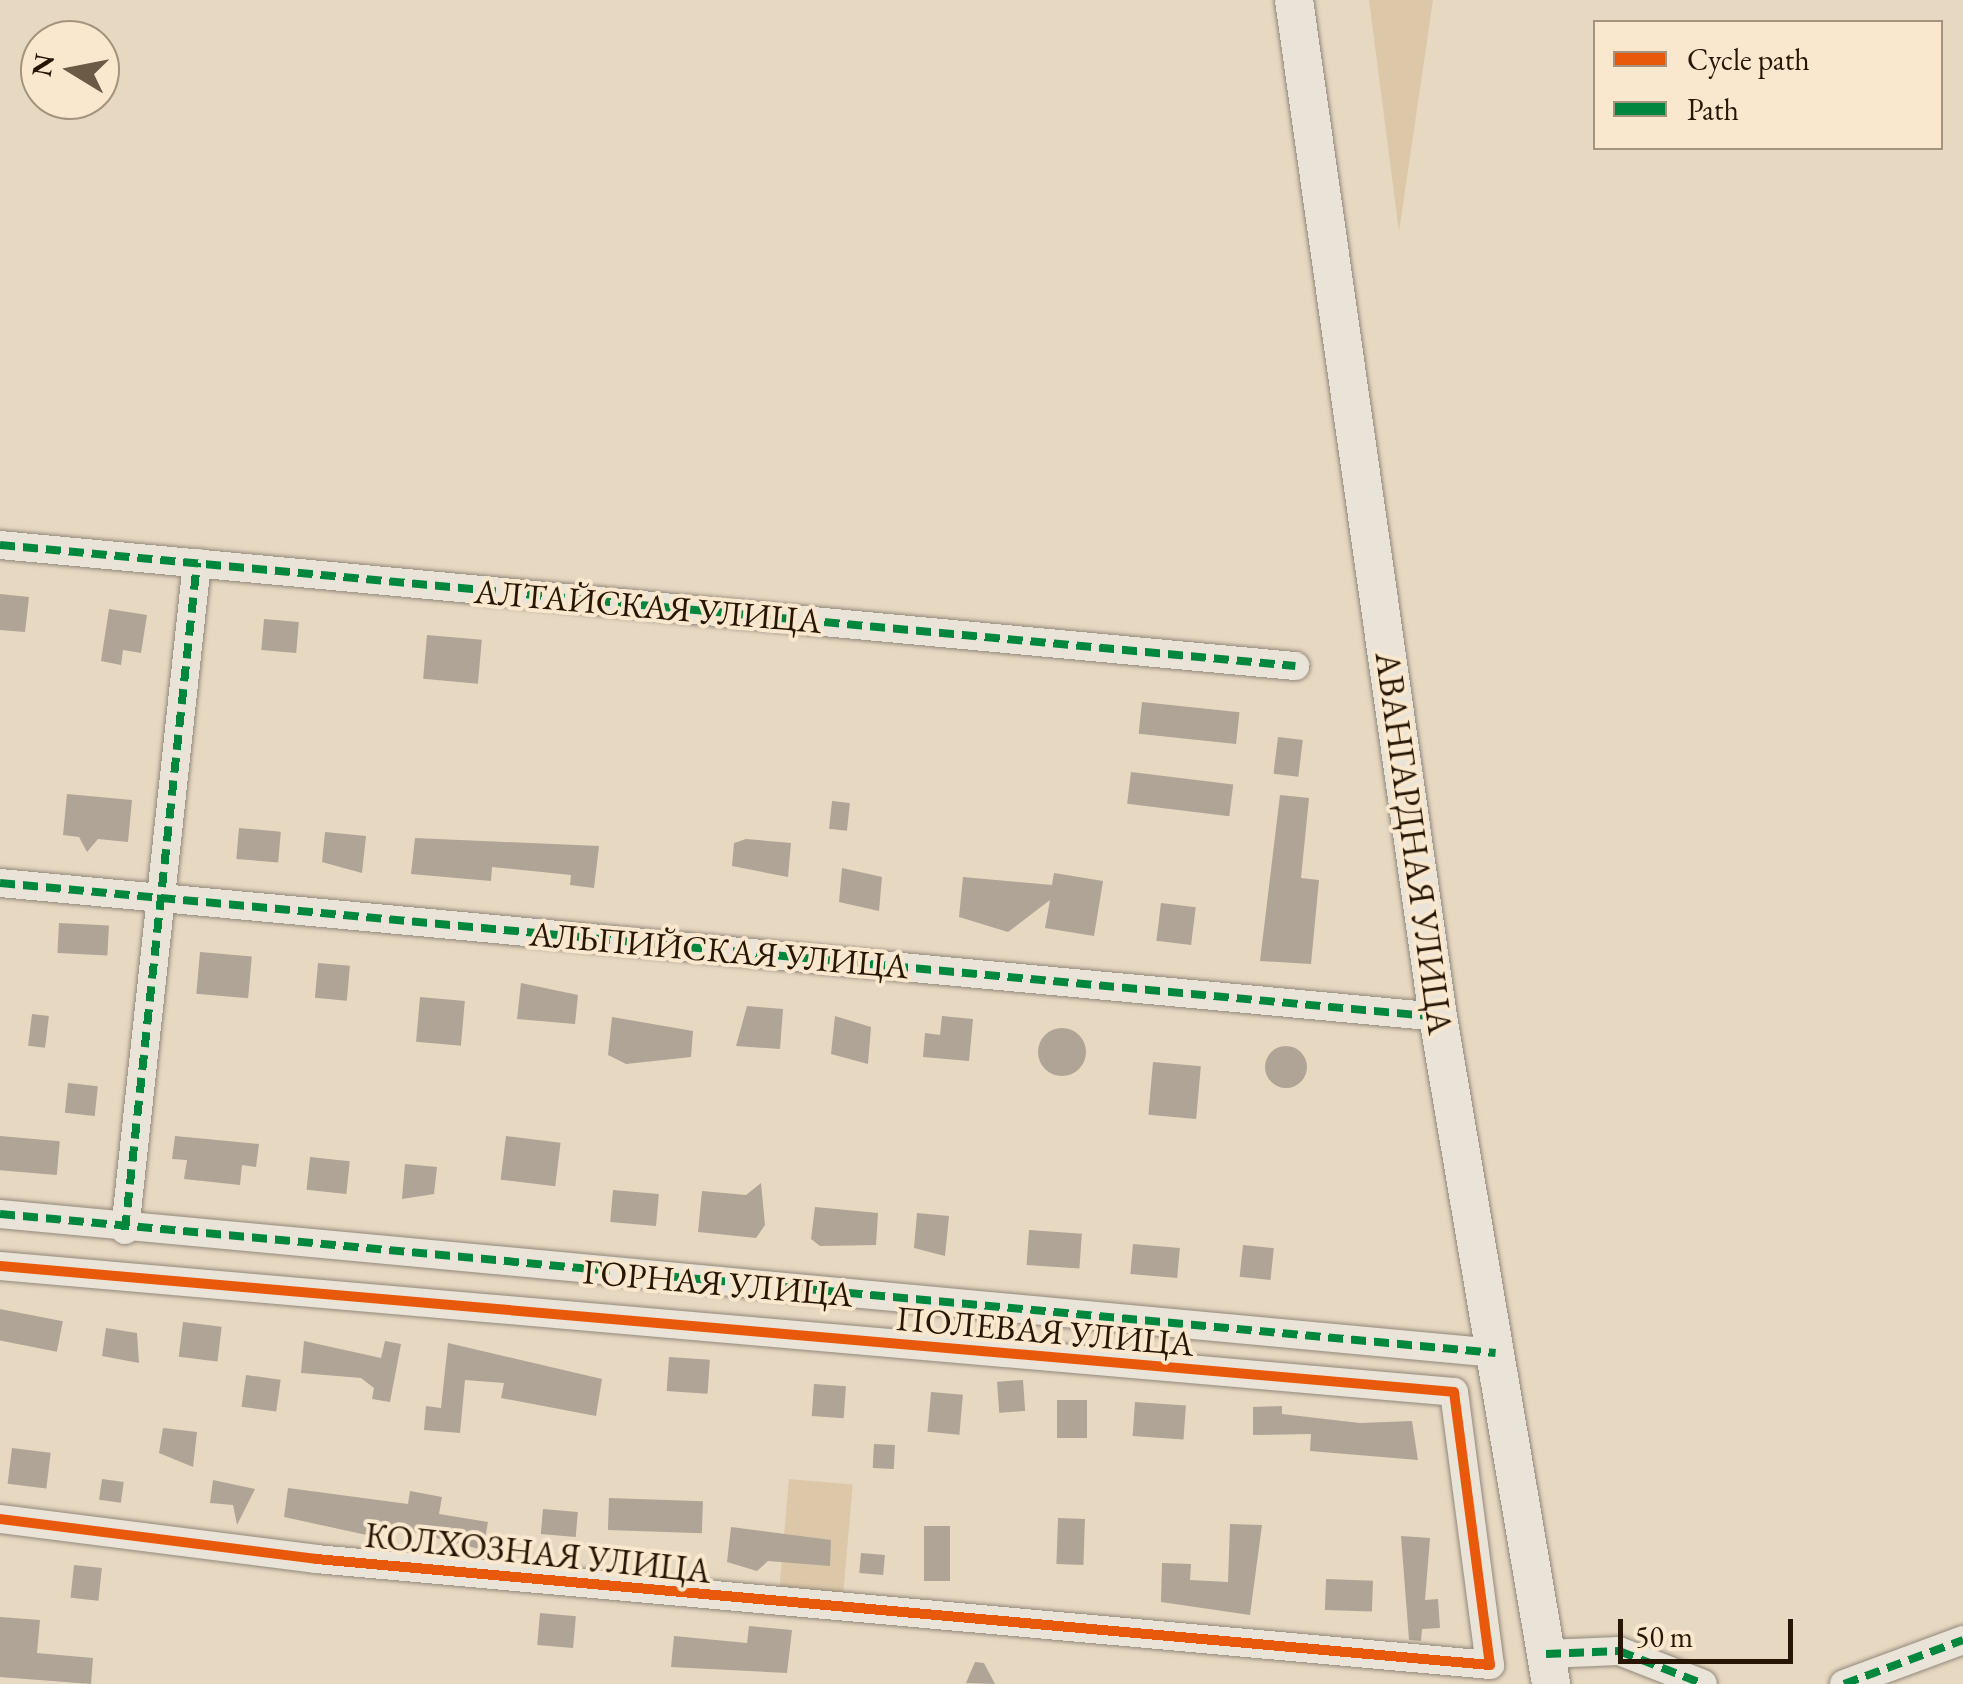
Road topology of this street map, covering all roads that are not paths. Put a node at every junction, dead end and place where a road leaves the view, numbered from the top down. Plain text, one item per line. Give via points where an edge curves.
1 (1294, 0) edge
2 (0, 545) edge
3 (196, 563) junction
4 (1295, 666) dead end
5 (0, 883) edge
6 (164, 898) junction
7 (1438, 1017) junction
8 (0, 1214) edge
9 (125, 1230) junction
10 (0, 1266) edge
11 (1496, 1353) junction
12 (0, 1519) edge
13 (1963, 1640) edge
14 (1490, 1665) joint
15 (1548, 1669) edge
16 (1703, 1684) edge
17 (1844, 1684) edge

1 - 7 main road, АВАНГАРДНАЯ УЛИЦА
2 - 3 street, АЛТАЙСКАЯ УЛИЦА
3 - 4 street, АЛТАЙСКАЯ УЛИЦА
3 - 6 street
5 - 6 street, АЛЬПИЙСКАЯ УЛИЦА
6 - 7 street, АЛЬПИЙСКАЯ УЛИЦА
6 - 9 street
7 - 11 main road, АВАНГАРДНАЯ УЛИЦА
8 - 9 street, ГОРНАЯ УЛИЦА
9 - 11 street, ГОРНАЯ УЛИЦА
10 - 14 street, ПОЛЕВАЯ УЛИЦА via 1454,1392
11 - 15 main road, АВАНГАРДНАЯ УЛИЦА
12 - 14 street, КОЛХОЗНАЯ УЛИЦА via 626,1590
13 - 17 street
15 - 16 street via 1619,1651

